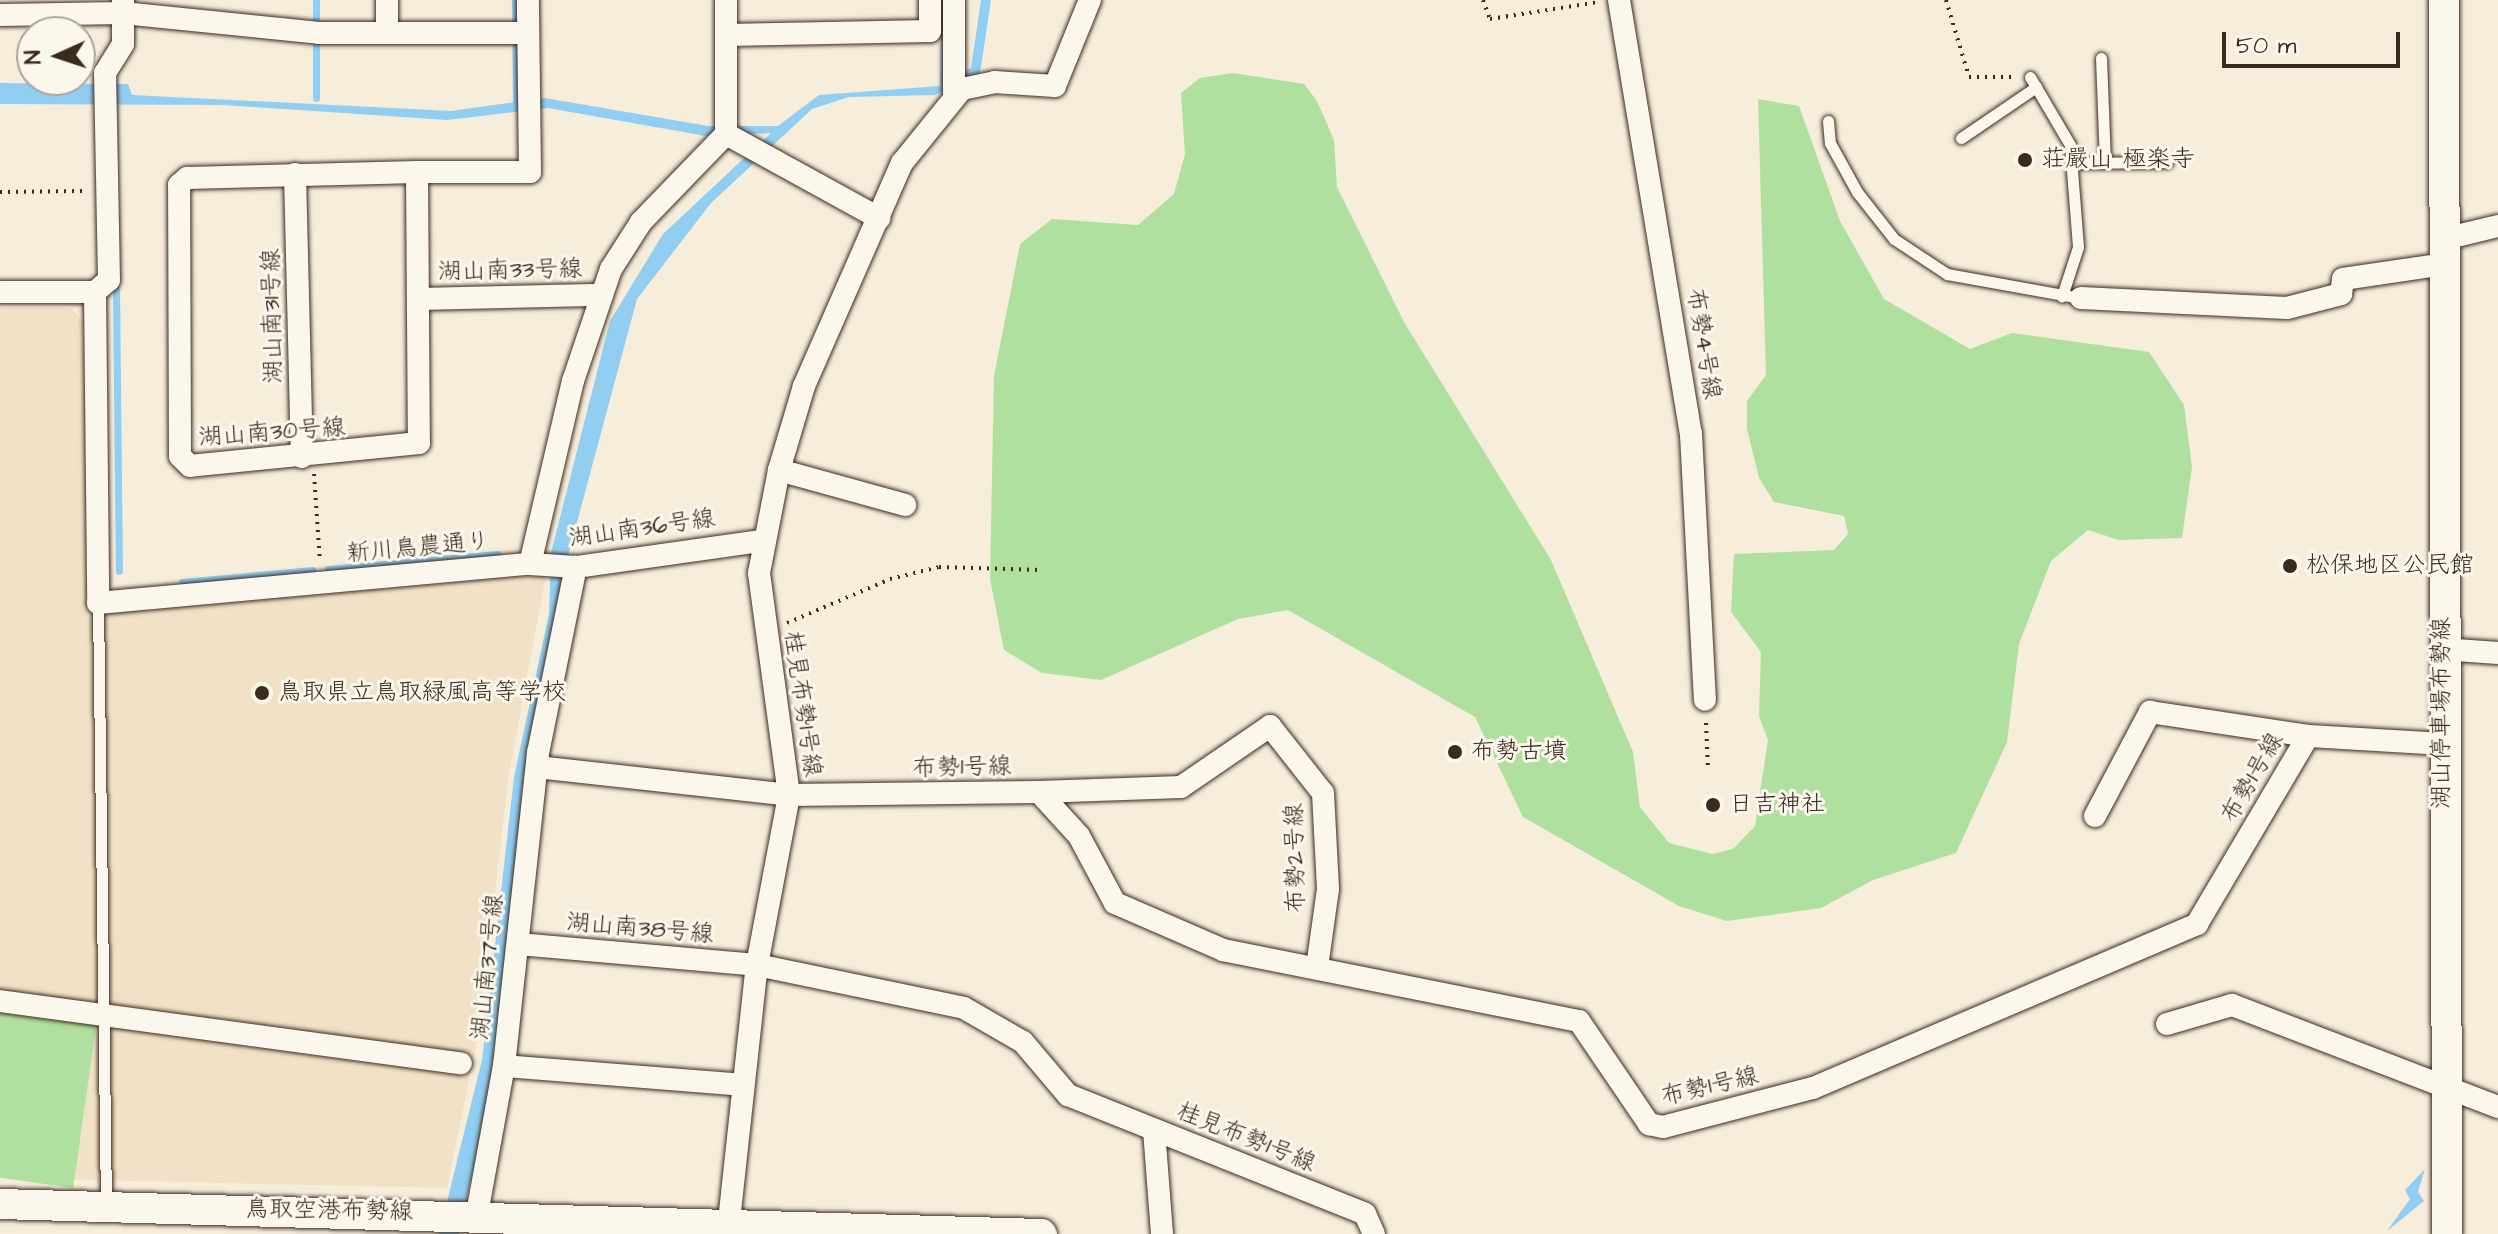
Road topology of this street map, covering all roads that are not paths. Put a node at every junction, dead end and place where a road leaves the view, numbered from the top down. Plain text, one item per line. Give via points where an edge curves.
1 (387, 0) edge
2 (528, 0) edge
3 (726, 0) edge
4 (930, 0) edge
5 (954, 0) edge
6 (1090, 0) edge
7 (1619, 0) edge
8 (2444, 0) edge
9 (123, 7) edge
10 (0, 15) edge
11 (387, 33) junction
12 (528, 33) junction
13 (726, 35) junction
14 (2101, 58) dead end
15 (954, 94) junction
16 (1828, 121) dead end
17 (726, 134) junction
18 (1972, 139) dead end
19 (2105, 162) junction
20 (2167, 162) dead end
21 (2071, 163) junction
22 (417, 172) junction
23 (295, 174) junction
24 (879, 218) junction
25 (2498, 226) edge
26 (2444, 251) junction
27 (0, 292) edge
28 (95, 292) junction
29 (602, 295) junction
30 (2072, 297) junction
31 (419, 299) junction
32 (307, 457) junction
33 (779, 470) junction
34 (905, 505) dead end
35 (761, 541) junction
36 (530, 564) junction
37 (576, 567) junction
38 (98, 603) junction
39 (2442, 649) junction
40 (2498, 653) edge
41 (1705, 700) road end
42 (2308, 736) junction
43 (2441, 744) junction
44 (537, 767) junction
45 (1039, 792) junction
46 (789, 795) junction
47 (2095, 816) dead end
48 (518, 944) junction
49 (757, 965) junction
50 (1317, 967) junction
51 (0, 1001) edge
52 (103, 1010) junction
53 (2167, 1024) dead end
54 (461, 1063) dead end
55 (504, 1066) junction
56 (2445, 1084) junction
57 (743, 1085) junction
58 (2498, 1107) edge
59 (1154, 1130) junction
60 (0, 1204) edge
61 (106, 1207) junction
62 (477, 1214) junction
63 (729, 1221) junction
64 (1042, 1234) edge
65 (1162, 1234) edge
66 (1374, 1234) edge
67 (2447, 1234) edge

1 - 11 street
2 - 12 street, 湖山南30号線
3 - 13 street
4 - 13 street via 930,31
5 - 15 street
6 - 15 street via 1055,86 980,82
7 - 41 street, 布勢4号線 via 1691,434
8 - 26 main road, 湖山停車場布勢線
9 - 10 street
9 - 11 street
9 - 28 street via 123,44 105,73 109,280
11 - 12 street
12 - 22 street, 湖山南30号線 via 530,172
13 - 17 street
14 - 19 lane
15 - 24 street, 桂見布勢1号線 via 902,163
16 - 30 lane via 1830,143 1857,192 1894,239 1947,274
17 - 24 street
17 - 29 street via 641,222
18 - 21 lane via 2033,82 2070,145
19 - 20 lane
19 - 21 lane
21 - 30 lane via 2078,247
22 - 23 street, 湖山南30号線
22 - 31 street, 湖山南30号線
23 - 32 street, 湖山南31号線
23 - 32 street, 湖山南30号線 via 187,178 179,185 180,456 190,466
24 - 33 street, 桂見布勢1号線 via 804,386
25 - 26 street
26 - 30 street via 2343,279 2341,294 2287,308
26 - 39 main road, 湖山停車場布勢線
27 - 28 street
28 - 38 street
29 - 31 street, 湖山南33号線
29 - 36 street via 573,381
31 - 32 street, 湖山南30号線 via 419,443
33 - 34 street
33 - 35 street, 桂見布勢1号線
35 - 37 street, 湖山南36号線
35 - 46 street, 桂見布勢1号線 via 764,626
36 - 37 street, 湖山南36号線
36 - 38 street, 新川鳥農通り
37 - 44 street, 湖山南37号線
38 - 52 lane
39 - 40 street
39 - 43 main road, 湖山停車場布勢線
42 - 43 street, 布勢1号線
42 - 47 street via 2150,712
42 - 50 street, 布勢1号線 via 2197,924 1813,1088 1671,1126 1649,1124 1579,1021
43 - 56 main road, 湖山停車場布勢線
44 - 46 street
44 - 48 street, 湖山南37号線
45 - 46 street, 布勢1号線
45 - 50 street, 布勢1号線 via 1079,836 1115,903 1183,938
45 - 50 street, 布勢2号線 via 1181,787 1270,726 1323,793 1328,889
46 - 49 street, 桂見布勢1号線
48 - 49 street, 湖山南38号線
48 - 55 street, 湖山南37号線
49 - 57 street
49 - 59 street, 桂見布勢1号線 via 964,1008 1023,1042 1068,1095
51 - 52 street
52 - 54 street
52 - 61 lane
53 - 56 street via 2232,1005
55 - 57 street, 湖山南37号線
55 - 62 street
56 - 58 street
56 - 67 main road, 湖山停車場布勢線
57 - 63 street
59 - 65 street
59 - 66 street, 桂見布勢1号線 via 1365,1214
60 - 61 main road, 鳥取空港布勢線
61 - 62 main road, 鳥取空港布勢線
62 - 63 main road, 鳥取空港布勢線
63 - 64 main road, 鳥取空港布勢線

